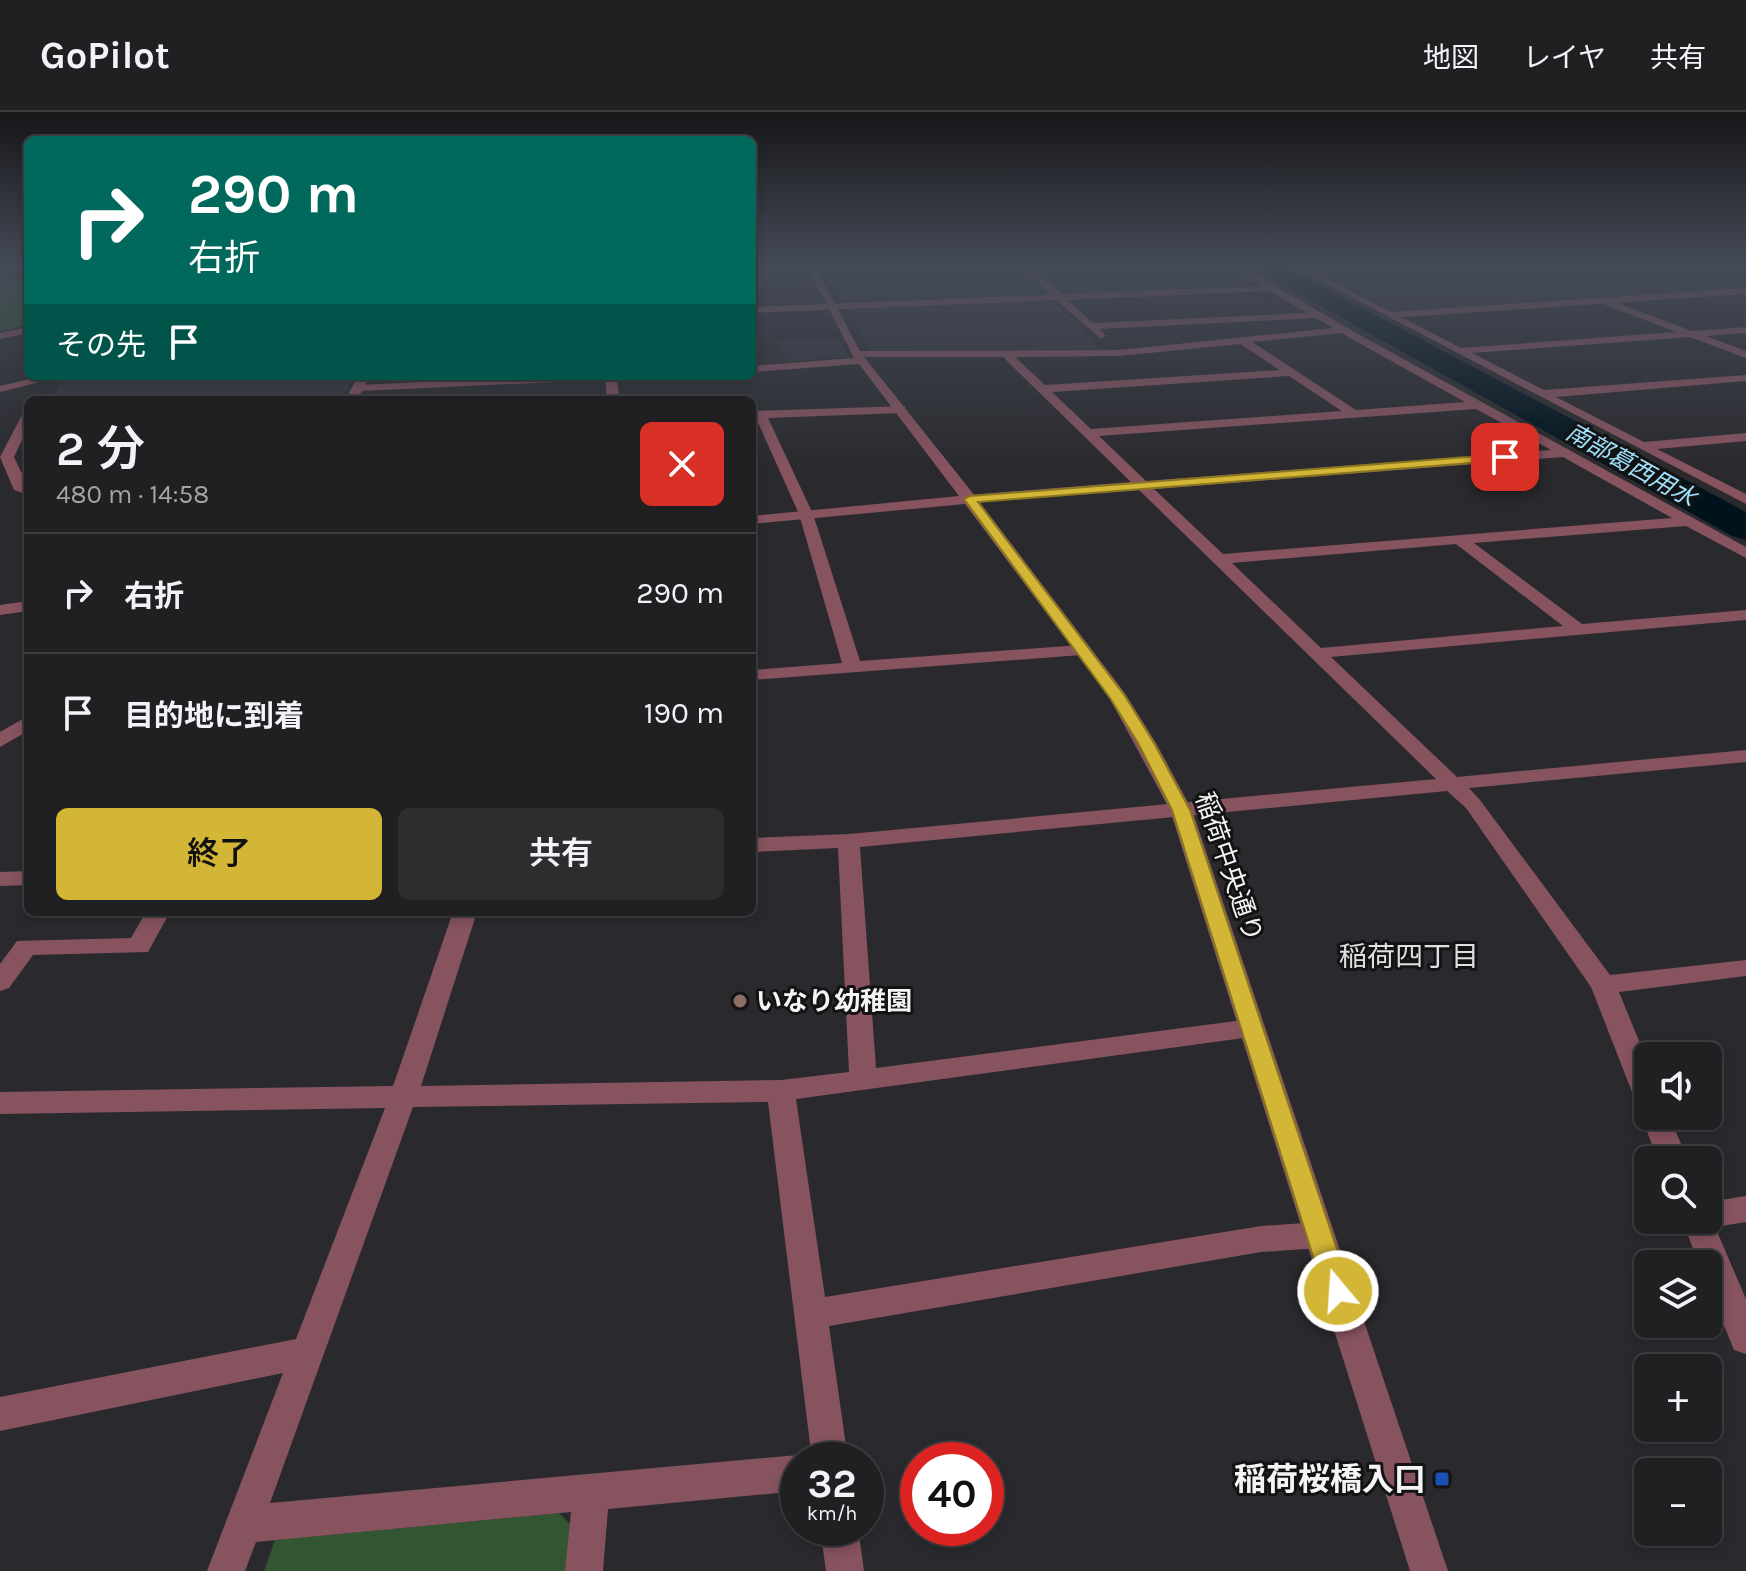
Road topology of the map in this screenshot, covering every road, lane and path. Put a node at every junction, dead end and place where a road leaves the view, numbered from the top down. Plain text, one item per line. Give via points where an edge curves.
1 (845, 332) edge
2 (1097, 332) edge
3 (1325, 332) edge
4 (1348, 332) edge
5 (1424, 332) edge
6 (1687, 332) edge
7 (1718, 332) edge
8 (1692, 334) junction
9 (1243, 341) junction
10 (1460, 351) junction
11 (1119, 353) junction
12 (1006, 354) junction
13 (1746, 355) edge
14 (858, 357) junction
15 (756, 369) edge
16 (1290, 373) junction
17 (1746, 378) edge
18 (554, 380) edge
19 (44, 382) edge
20 (0, 389) edge
21 (1043, 389) junction
22 (354, 394) edge
23 (1543, 394) junction
24 (1478, 405) junction
25 (901, 409) junction
26 (1354, 414) junction
27 (757, 415) edge
28 (24, 421) edge
29 (1090, 433) junction
30 (1746, 437) edge
31 (1641, 446) junction
32 (4, 453) edge
33 (1565, 453) junction
34 (24, 486) edge
35 (1144, 486) junction
36 (970, 499) junction
37 (1746, 500) edge
38 (806, 514) junction
39 (756, 520) edge
40 (1687, 521) junction
41 (1459, 539) junction
42 (1746, 553) edge
43 (1221, 559) junction
44 (24, 607) edge
45 (0, 610) edge
46 (1746, 615) edge
47 (1579, 630) junction
48 (1081, 650) junction
49 (1320, 653) junction
50 (853, 668) junction
51 (756, 675) edge
52 (24, 725) edge
53 (0, 741) edge
54 (1746, 756) edge
55 (1454, 784) junction
56 (1181, 810) junction
57 (849, 841) junction
58 (756, 845) edge
59 (24, 878) edge
60 (0, 879) edge
61 (156, 916) edge
62 (464, 916) edge
63 (1746, 968) edge
64 (0, 982) edge
65 (1603, 985) junction
66 (1251, 1028) junction
67 (1634, 1062) edge
68 (863, 1080) junction
69 (781, 1091) junction
70 (404, 1095) junction
71 (0, 1103) edge
72 (1746, 1209) edge
73 (1722, 1213) edge
74 (1703, 1234) edge
75 (1319, 1235) junction
76 (813, 1314) junction
77 (1746, 1339) edge
78 (308, 1352) junction
79 (0, 1414) edge
80 (828, 1442) edge
81 (780, 1475) edge
82 (591, 1493) junction
83 (244, 1524) junction
84 (842, 1546) edge
85 (226, 1571) edge
86 (584, 1571) edge
87 (845, 1571) edge
88 (1429, 1571) edge

1 - 14 street, 稲荷中央通り
2 - 11 street
3 - 9 street
4 - 24 street
5 - 10 street
6 - 8 street
7 - 8 street
8 - 10 street
8 - 13 street
9 - 11 street
9 - 16 street
10 - 23 street
11 - 12 street
12 - 14 street
12 - 21 street
14 - 15 street
14 - 25 street, 稲荷中央通り
16 - 21 street
16 - 26 street
17 - 23 street
18 - 22 street
19 - 20 street
21 - 29 street
23 - 31 street
24 - 26 street
24 - 33 street
25 - 27 street
25 - 36 street, 稲荷中央通り
26 - 29 street
27 - 38 street
28 - 32 street
29 - 35 street
30 - 31 street
31 - 37 street
32 - 34 street
33 - 35 street
33 - 40 street
35 - 36 street
35 - 43 street
36 - 38 street
36 - 48 street, 稲荷中央通り
38 - 39 street
38 - 50 street
40 - 41 street
40 - 42 street
41 - 43 street
41 - 47 street
43 - 49 street
44 - 45 street
46 - 47 street
47 - 49 street
48 - 50 street
48 - 56 street, 稲荷中央通り via 1117,696
49 - 55 street
50 - 51 street
52 - 53 street
54 - 55 street
55 - 56 street
55 - 65 street
56 - 57 street
56 - 66 street, 稲荷中央通り
57 - 58 street
57 - 68 street
59 - 60 street
61 - 64 street via 139,946 26,947
62 - 70 street
63 - 65 street
65 - 67 street
66 - 68 street
66 - 75 street, 稲荷中央通り
68 - 69 street
69 - 70 street
69 - 76 street
70 - 71 street
70 - 78 street
72 - 73 street
74 - 77 street
75 - 76 street via 1261,1239
75 - 88 street, 稲荷中央通り
76 - 80 street
78 - 79 street
78 - 83 street
81 - 82 street
82 - 83 street
82 - 86 street
83 - 85 street
84 - 87 street

